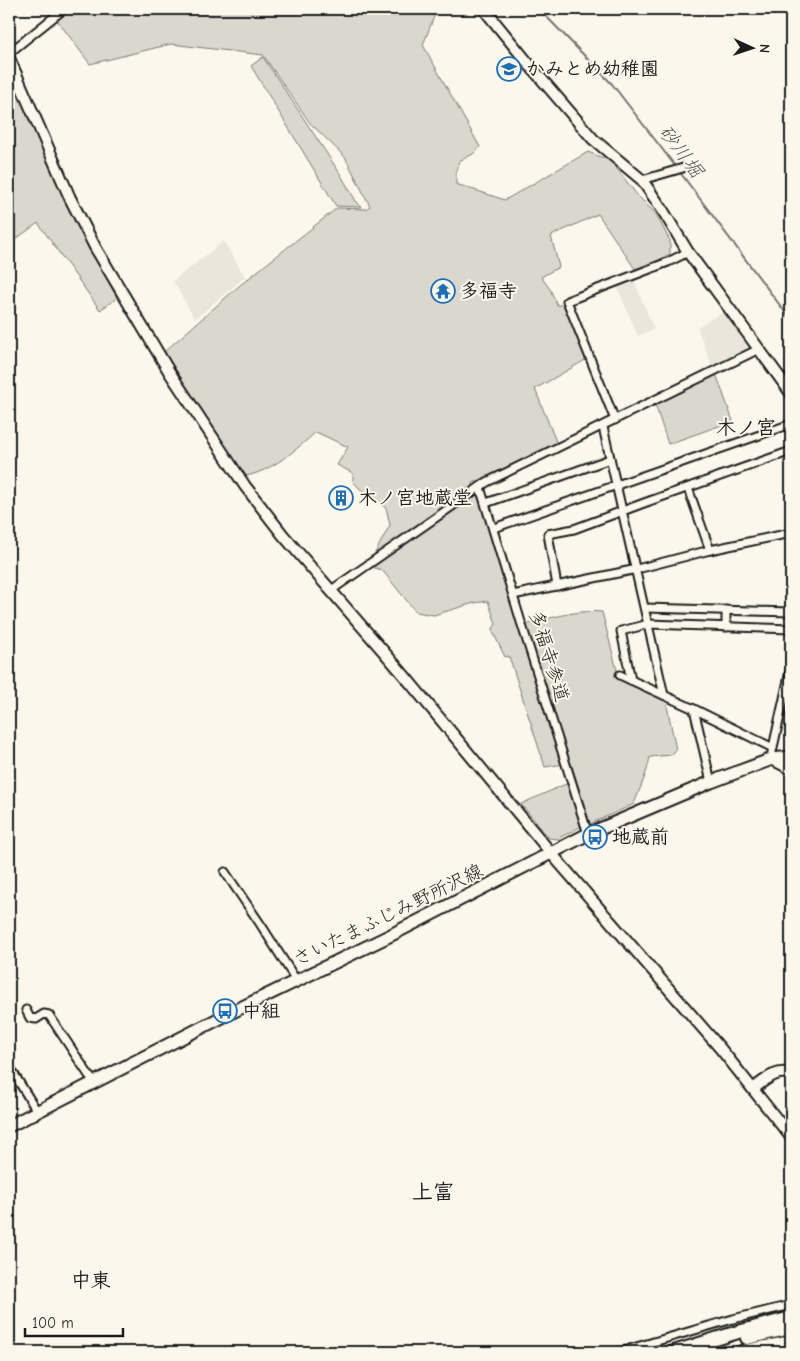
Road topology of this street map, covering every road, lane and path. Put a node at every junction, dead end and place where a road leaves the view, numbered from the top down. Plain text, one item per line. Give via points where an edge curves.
1 (64, 9) edge
2 (484, 9) edge
3 (9, 53) edge
4 (9, 58) edge
5 (683, 168) dead end
6 (642, 180) junction
7 (688, 252) junction
8 (759, 349) junction
9 (791, 393) edge
10 (615, 420) junction
11 (791, 424) edge
12 (603, 427) junction
13 (791, 451) edge
14 (610, 459) junction
15 (616, 485) junction
16 (480, 487) junction
17 (688, 488) junction
18 (486, 503) junction
19 (622, 510) junction
20 (494, 528) junction
21 (791, 533) edge
22 (710, 550) junction
23 (636, 569) junction
24 (557, 586) junction
25 (330, 591) junction
26 (513, 595) junction
27 (645, 608) junction
28 (726, 610) junction
29 (791, 612) edge
30 (649, 624) junction
31 (726, 627) junction
32 (791, 629) edge
33 (791, 666) edge
34 (620, 675) dead end
35 (631, 680) junction
36 (664, 695) junction
37 (694, 709) junction
38 (772, 754) junction
39 (791, 757) edge
40 (791, 769) edge
41 (711, 782) junction
42 (588, 834) junction
43 (551, 853) junction
44 (224, 872) dead end
45 (296, 980) junction
46 (26, 1010) dead end
47 (9, 1066) edge
48 (791, 1073) edge
49 (94, 1083) junction
50 (753, 1089) junction
51 (38, 1112) junction
52 (9, 1126) edge
53 (791, 1137) edge
54 (791, 1304) edge
55 (791, 1318) edge
56 (791, 1328) edge
57 (791, 1342) edge
58 (619, 1352) edge
59 (674, 1352) edge
60 (684, 1352) edge
61 (741, 1352) edge

1 - 3 street
2 - 6 street via 593,139
4 - 25 street via 79,216 144,331 244,486
5 - 6 street
6 - 7 street
7 - 8 street
7 - 10 street via 567,301
8 - 9 street
8 - 10 street
10 - 12 street
11 - 15 street
12 - 14 street
12 - 16 street
13 - 17 street
14 - 15 street
14 - 18 street
15 - 19 street
15 - 20 street
16 - 18 street, 多福寺参道
16 - 25 street
17 - 19 street
17 - 22 street
18 - 20 street, 多福寺参道
19 - 23 street
19 - 24 street via 574,529 548,534
20 - 26 street, 多福寺参道
21 - 22 street
22 - 23 street
23 - 24 street
23 - 27 street
24 - 26 street
25 - 43 street
26 - 42 street, 多福寺参道
27 - 28 street
27 - 30 street
28 - 29 street
28 - 31 street
30 - 31 street
30 - 35 street via 621,631
30 - 36 street
31 - 32 street
33 - 38 street
34 - 35 street
35 - 36 street
36 - 37 street
37 - 38 street
37 - 41 street
38 - 39 main road, さいたまふじみ野所沢線
38 - 40 street
38 - 41 main road, さいたまふじみ野所沢線
41 - 42 main road, さいたまふじみ野所沢線
42 - 43 main road, さいたまふじみ野所沢線
43 - 45 main road, さいたまふじみ野所沢線
43 - 50 street
44 - 45 street
45 - 49 main road, さいたまふじみ野所沢線
46 - 49 street via 30,1018 49,1015
47 - 51 street
48 - 50 street via 778,1072
49 - 51 main road, さいたまふじみ野所沢線
50 - 53 street
51 - 52 main road, さいたまふじみ野所沢線
54 - 58 street
55 - 59 highway
56 - 60 highway
57 - 61 highway

